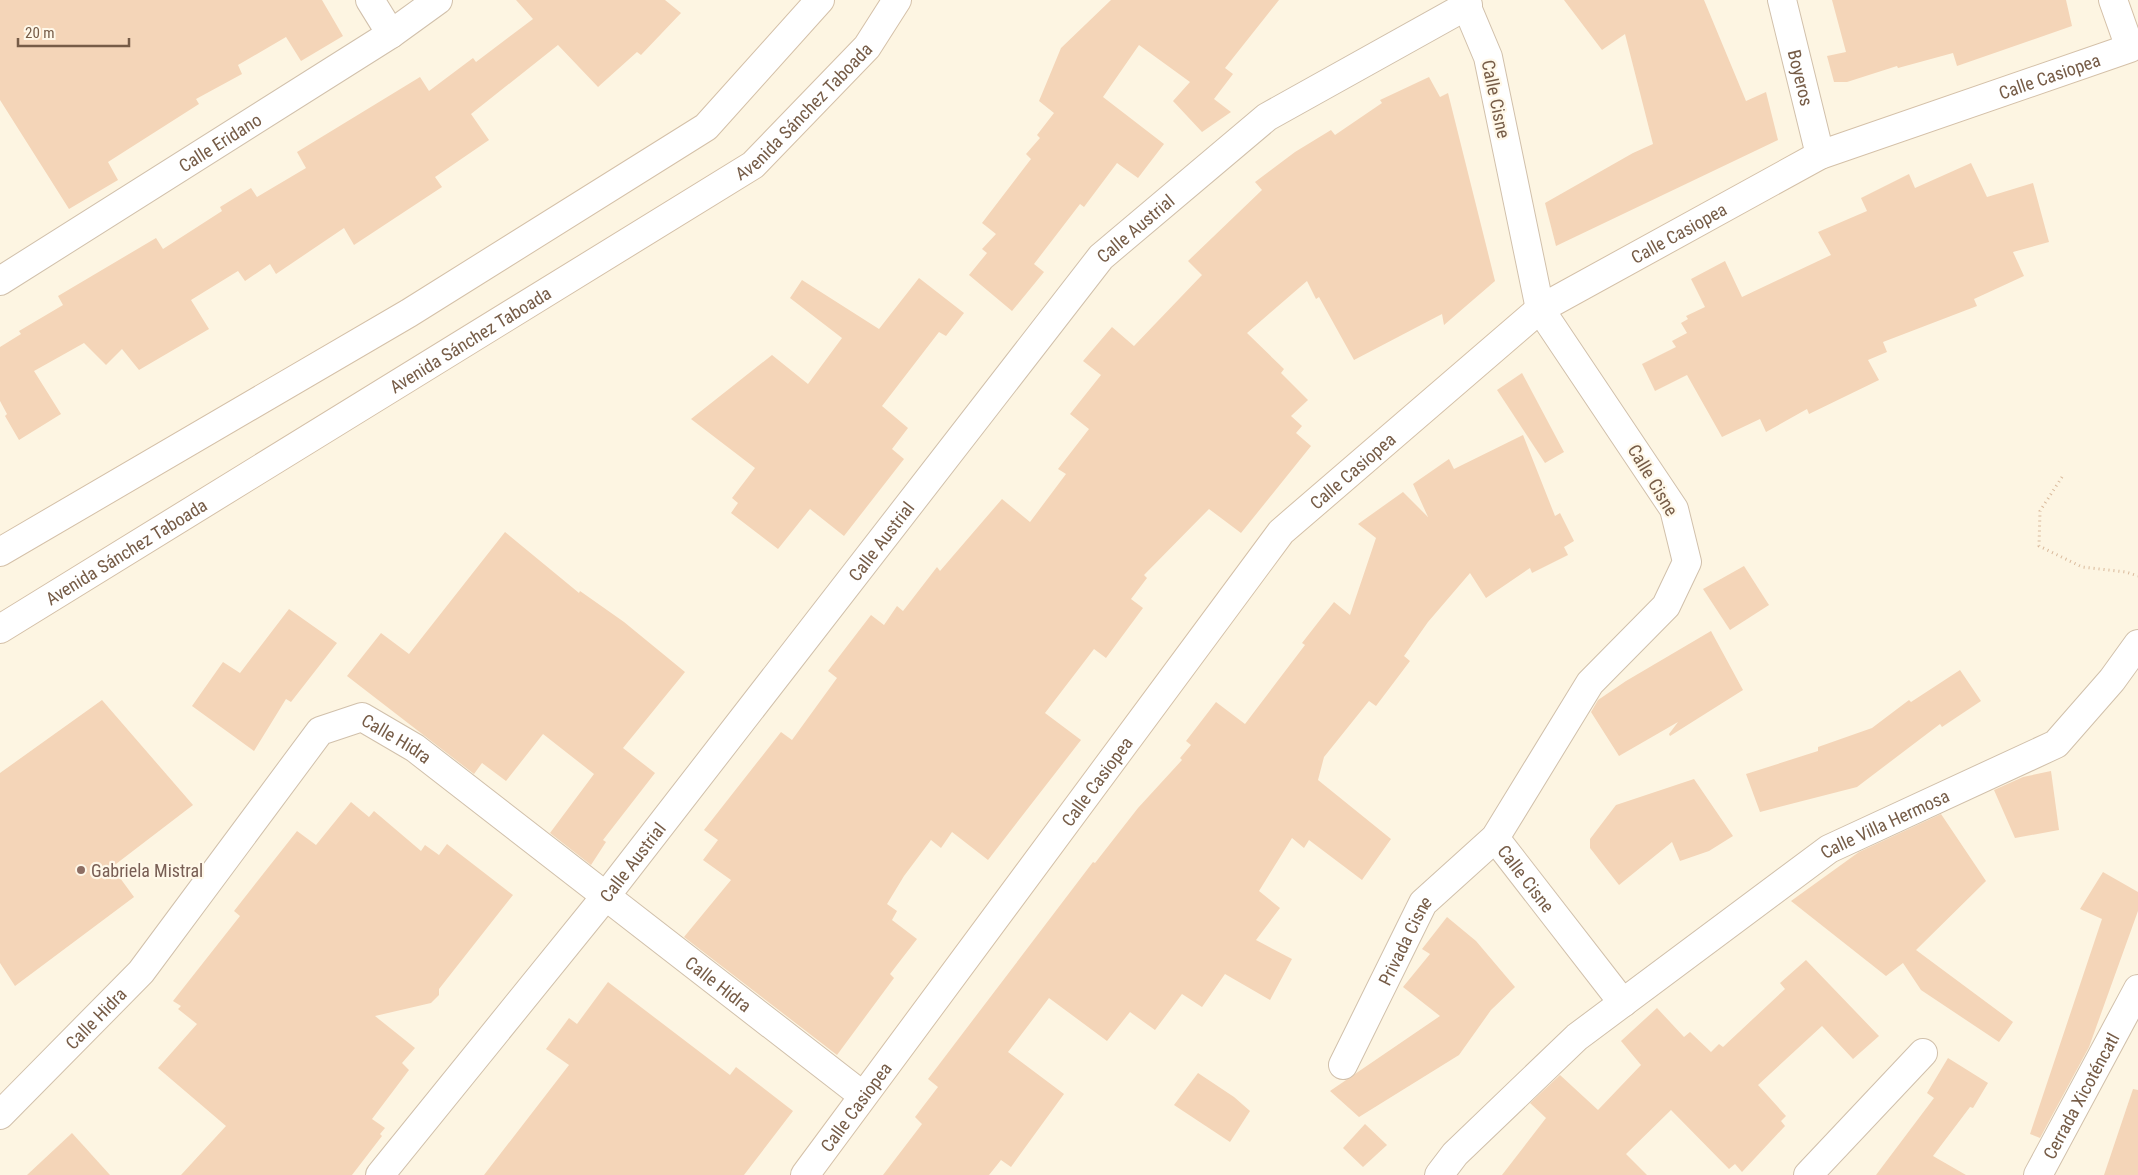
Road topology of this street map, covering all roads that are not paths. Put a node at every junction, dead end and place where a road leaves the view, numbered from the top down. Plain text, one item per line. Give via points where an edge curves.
1 (370, 0) edge
2 (438, 0) edge
3 (820, 0) edge
4 (896, 0) edge
5 (1782, 0) edge
6 (2113, 0) edge
7 (1466, 3) edge
8 (391, 34) junction
9 (1820, 154) junction
10 (0, 281) edge
11 (1540, 309) junction
12 (0, 552) edge
13 (0, 629) edge
14 (2138, 644) edge
15 (1495, 838) junction
16 (606, 897) junction
17 (2138, 989) edge
18 (1623, 1003) junction
19 (1924, 1053) dead end
20 (1343, 1065) dead end
21 (862, 1095) junction
22 (0, 1115) edge
23 (380, 1175) edge
24 (805, 1175) edge
25 (1439, 1175) edge
26 (1808, 1175) edge
27 (2038, 1175) edge

1 - 8 street
2 - 8 street, Calle Eridano
3 - 12 street via 706,126 409,313
4 - 13 street, Avenida Sánchez Taboada via 867,47 753,165
5 - 9 street, Boyeros
6 - 9 street, Calle Casiopea via 2130,48
7 - 11 street, Calle Cisne via 1488,57
7 - 16 street, Calle Austrial via 1267,117 1101,257
8 - 10 street, Calle Eridano
9 - 11 street, Calle Casiopea
11 - 15 street, Calle Cisne via 1674,509 1687,562 1666,606 1590,683
11 - 21 street, Calle Casiopea via 1281,532
14 - 18 street, Calle Villa Hermosa via 2112,680 2056,744 1830,849
15 - 18 street, Calle Cisne
15 - 20 street, Privada Cisne via 1423,903
16 - 21 street, Calle Hidra
16 - 22 street, Calle Hidra via 416,748 362,717 320,731 141,972
16 - 23 street, Calle Austrial
17 - 27 street, Cerrada Xicoténcatl
18 - 25 street, Calle Villa Hermosa via 1570,1044 1455,1154
19 - 26 street
21 - 24 street, Calle Casiopea

